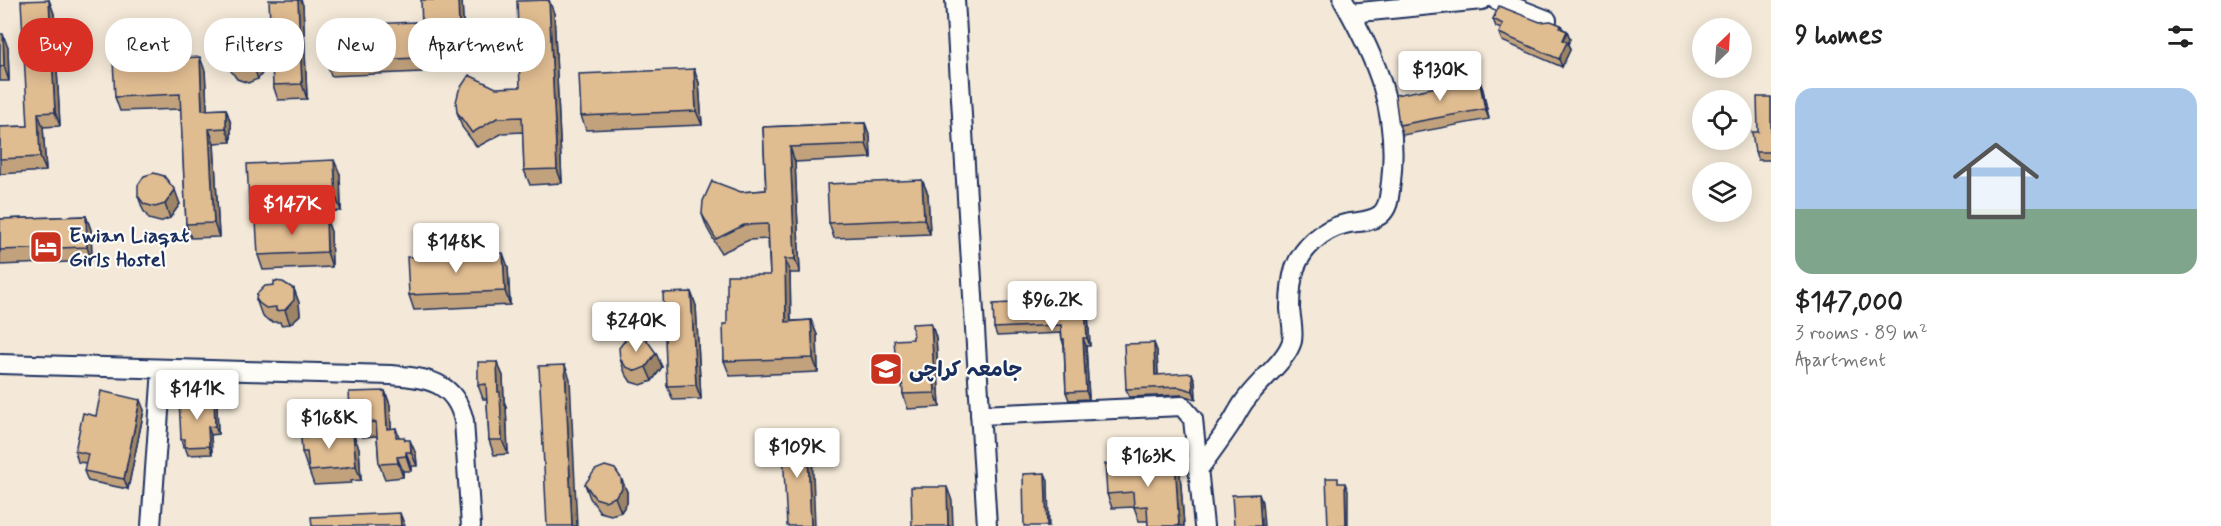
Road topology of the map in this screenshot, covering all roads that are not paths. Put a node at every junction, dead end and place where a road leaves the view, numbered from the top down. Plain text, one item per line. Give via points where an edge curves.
1 (955, 0) edge
2 (1482, 0) edge
3 (1496, 0) edge
4 (1347, 6) edge
5 (1547, 20) edge
6 (0, 364) edge
7 (162, 369) junction
8 (980, 415) junction
9 (1198, 470) junction
10 (151, 526) edge
11 (471, 526) edge
12 (987, 526) edge
13 (1204, 526) edge

1 - 8 street
2 - 4 street
3 - 5 street
4 - 9 street via 1384,88 1392,172 1388,206 1372,220 1334,228 1307,248 1295,268 1291,292 1293,331 1287,352 1248,397
6 - 7 street
7 - 10 street
7 - 11 street via 391,375 441,385 456,398 465,421
8 - 9 street via 1177,405 1193,418
8 - 12 street
9 - 13 street

